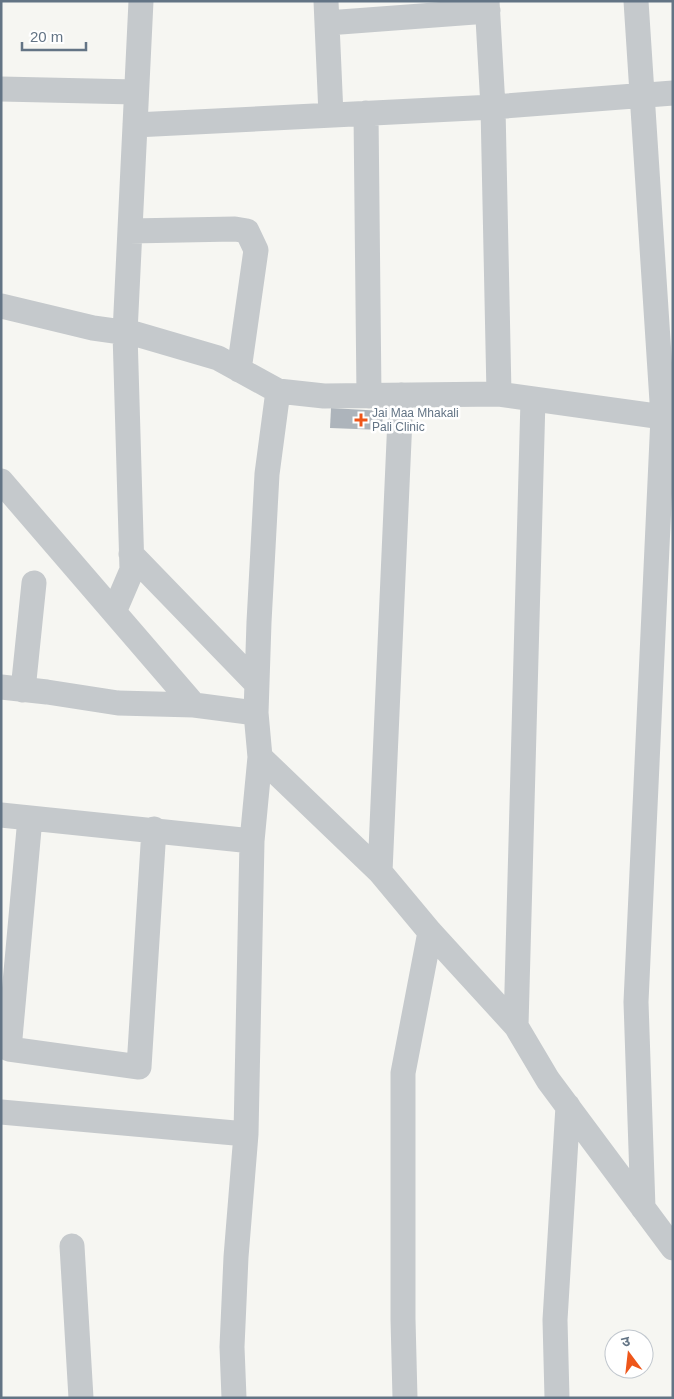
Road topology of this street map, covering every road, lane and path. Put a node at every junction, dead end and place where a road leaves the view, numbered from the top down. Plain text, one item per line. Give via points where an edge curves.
1 (141, 1) edge
2 (636, 1) edge
3 (487, 6) edge
4 (326, 12) edge
5 (136, 92) junction
6 (673, 93) edge
7 (2, 96) edge
8 (642, 96) junction
9 (493, 107) junction
10 (366, 113) junction
11 (331, 115) junction
12 (135, 125) junction
13 (130, 231) junction
14 (1, 306) edge
15 (125, 333) junction
16 (239, 370) junction
17 (278, 391) junction
18 (499, 394) junction
19 (401, 395) junction
20 (369, 396) junction
21 (533, 399) junction
22 (668, 416) edge
23 (1, 481) edge
24 (131, 554) junction
25 (34, 583) dead end
26 (114, 612) junction
27 (257, 684) junction
28 (12, 688) edge
29 (194, 705) junction
30 (256, 713) junction
31 (260, 757) junction
32 (1, 815) edge
33 (30, 818) junction
34 (154, 829) junction
35 (252, 841) junction
36 (380, 872) junction
37 (430, 932) junction
38 (516, 1026) junction
39 (5, 1056) edge
40 (568, 1106) junction
41 (1, 1112) edge
42 (246, 1134) junction
43 (643, 1208) junction
44 (72, 1246) dead end
45 (673, 1248) edge
46 (81, 1398) edge
47 (234, 1398) edge
48 (405, 1398) edge
49 (558, 1398) edge

1 - 5 street
2 - 8 street
3 - 4 street
3 - 9 street
4 - 11 street
5 - 7 street
5 - 12 street
6 - 8 street
8 - 9 street
8 - 22 street
9 - 10 street
9 - 18 street
10 - 11 street
10 - 20 street
11 - 12 street
12 - 13 street
13 - 15 street
13 - 16 street via 247,231 256,250
14 - 15 street
15 - 16 street via 218,358
15 - 24 street
16 - 17 street
17 - 20 street
17 - 27 street via 267,474
18 - 19 street
18 - 21 street
19 - 20 street
19 - 36 street
21 - 22 street
21 - 38 street
22 - 43 street via 636,1002
23 - 26 street
24 - 26 street via 132,570
24 - 27 street
25 - 28 street
26 - 29 street
27 - 30 street
28 - 29 street via 118,703
29 - 30 street
30 - 31 street
31 - 35 street
31 - 36 street
32 - 33 street
33 - 34 street
33 - 39 street
34 - 35 street
34 - 39 street via 139,1067
35 - 42 street
36 - 37 street
37 - 38 street
37 - 48 street via 403,1073
38 - 40 street via 548,1080
40 - 43 street
40 - 49 street via 555,1320
41 - 42 street
42 - 47 street via 236,1256 232,1347
43 - 45 street
44 - 46 street

